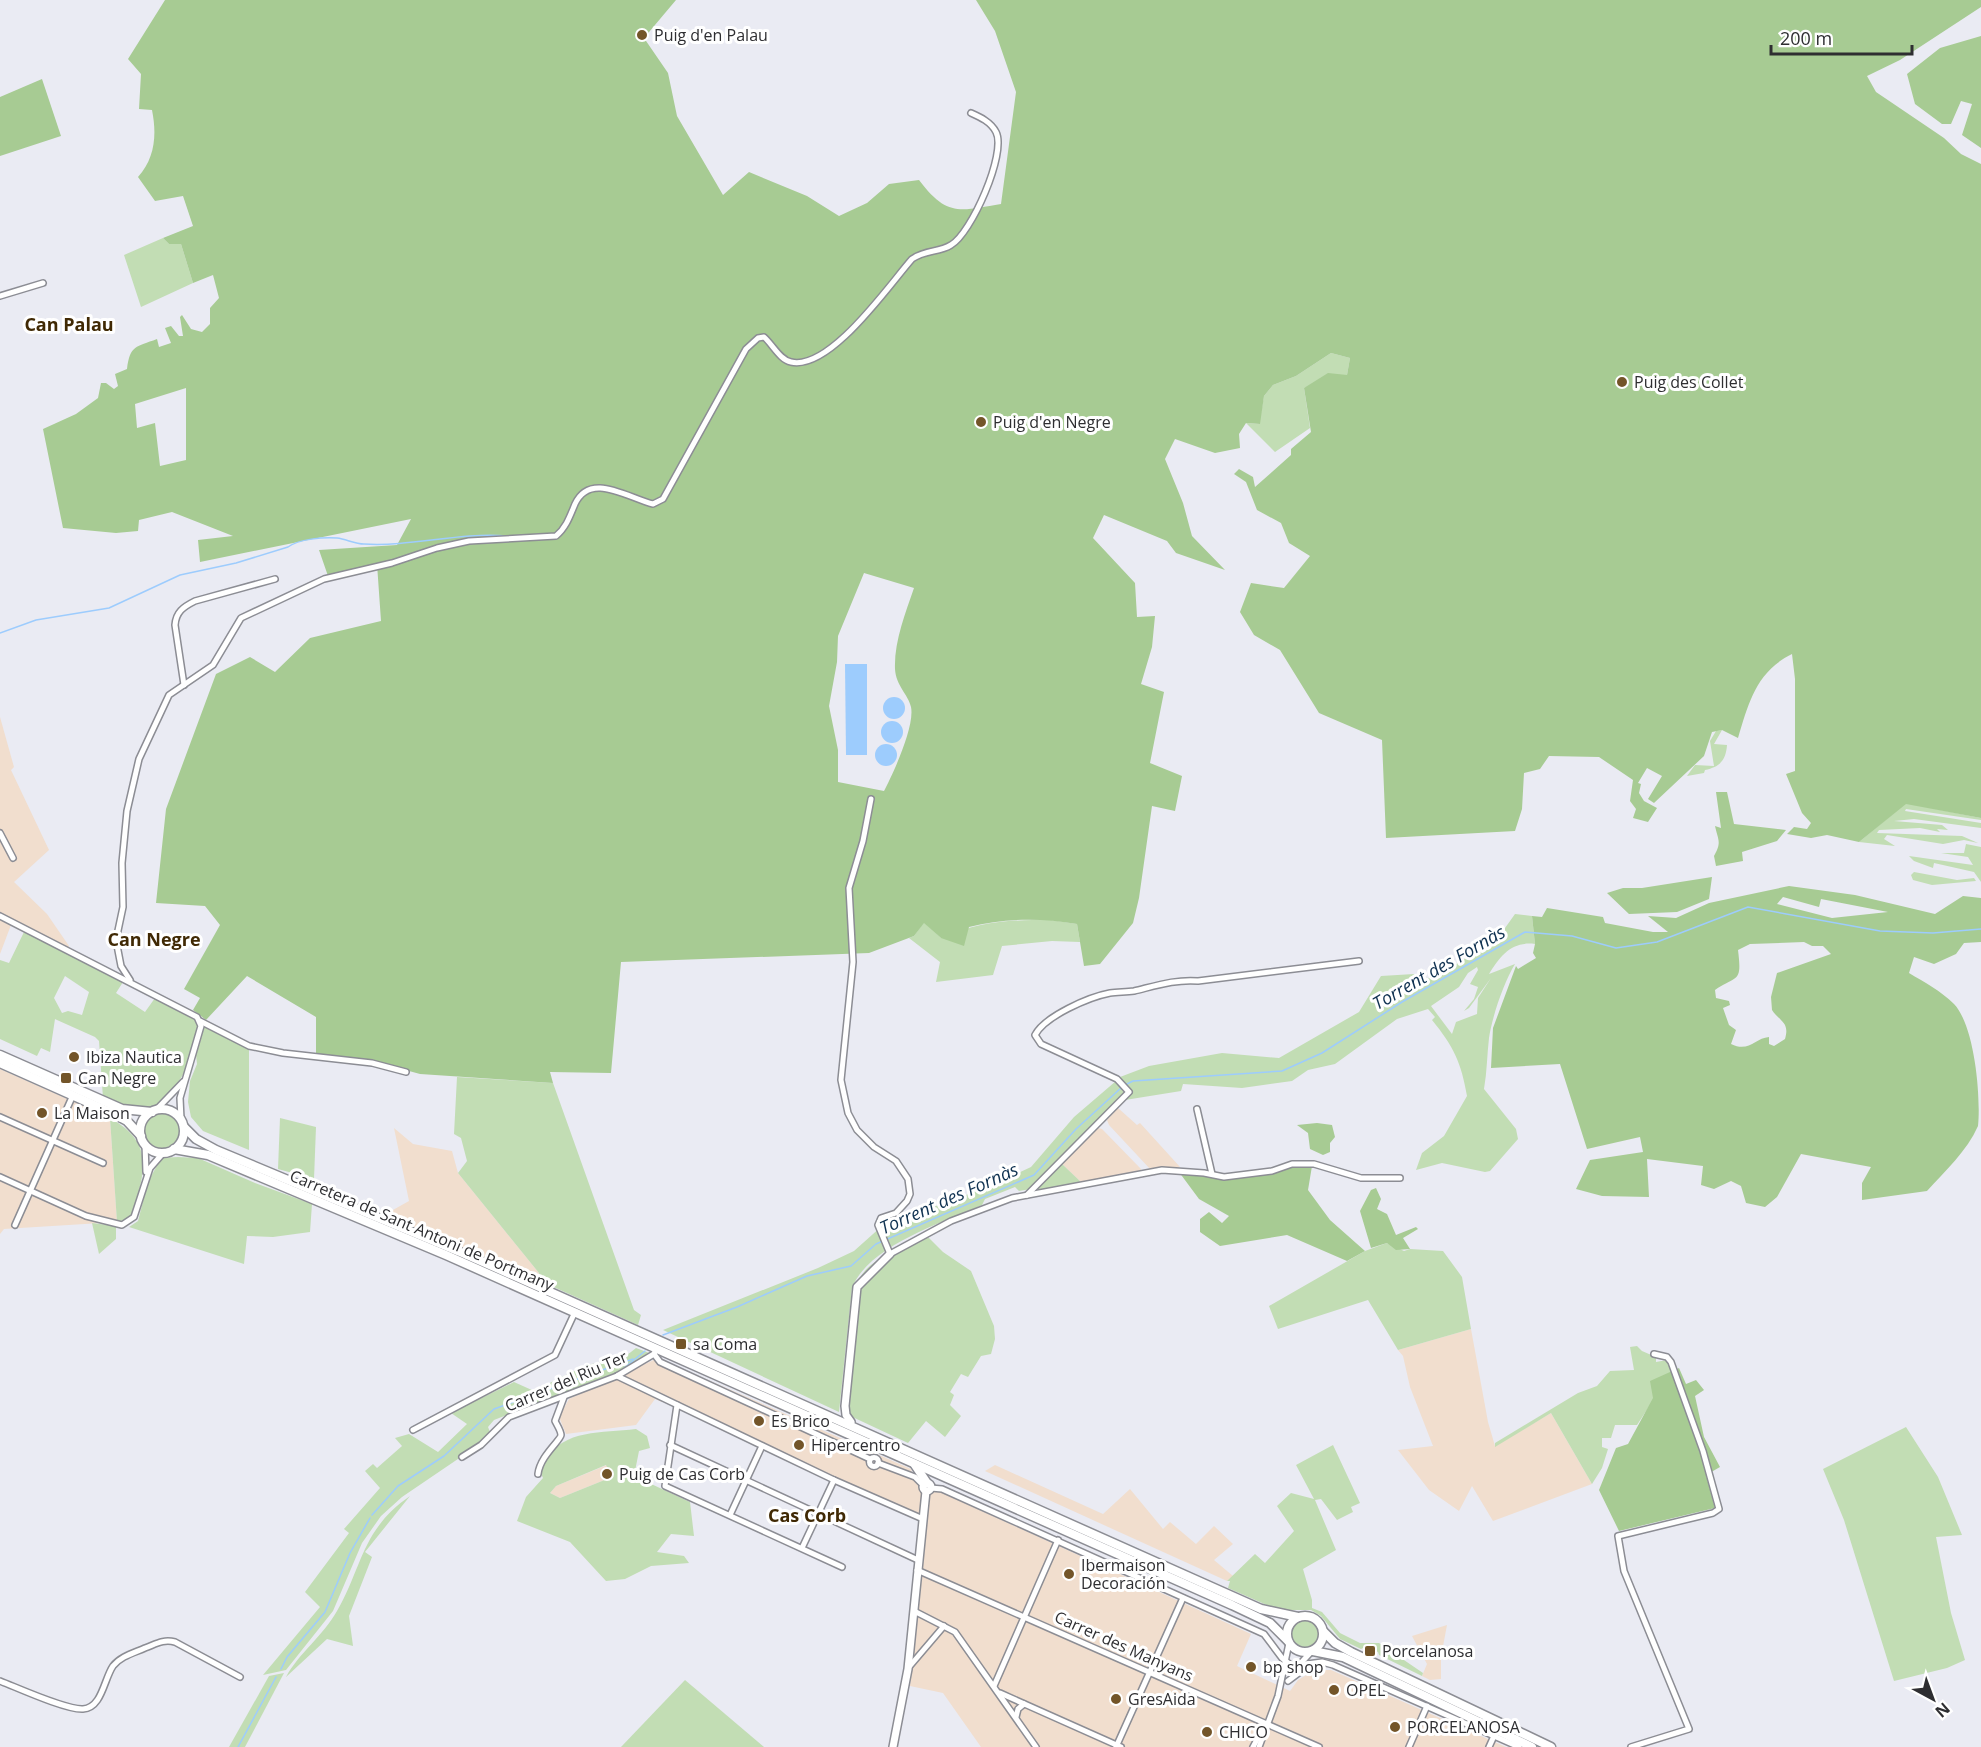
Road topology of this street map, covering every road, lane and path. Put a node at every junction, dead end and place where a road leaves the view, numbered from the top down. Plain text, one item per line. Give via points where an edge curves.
1 (970, 113) dead end
2 (43, 283) dead end
3 (0, 296) edge
4 (275, 579) dead end
5 (184, 685) junction
6 (871, 799) dead end
7 (0, 833) edge
8 (12, 858) dead end
9 (0, 916) edge
10 (1359, 961) dead end
11 (130, 980) junction
12 (200, 1021) junction
13 (0, 1055) edge
14 (0, 1063) edge
15 (406, 1072) dead end
16 (187, 1076) junction
17 (73, 1095) junction
18 (1197, 1109) dead end
19 (154, 1111) junction
20 (0, 1117) edge
21 (182, 1123) junction
22 (53, 1140) junction
23 (143, 1140) junction
24 (174, 1149) junction
25 (164, 1152) junction
26 (103, 1164) dead end
27 (1212, 1174) junction
28 (0, 1177) edge
29 (146, 1178) junction
30 (1400, 1178) dead end
31 (30, 1191) junction
32 (1026, 1196) junction
33 (15, 1225) dead end
34 (890, 1250) junction
35 (575, 1312) junction
36 (655, 1347) junction
37 (1654, 1354) dead end
38 (617, 1376) junction
39 (564, 1396) junction
40 (782, 1404) junction
41 (677, 1405) junction
42 (845, 1406) junction
43 (821, 1413) junction
44 (787, 1421) junction
45 (851, 1422) joint
46 (413, 1430) dead end
47 (885, 1442) junction
48 (670, 1445) junction
49 (762, 1446) junction
50 (462, 1457) dead end
51 (912, 1462) junction
52 (538, 1474) dead end
53 (946, 1478) junction
54 (834, 1480) junction
55 (746, 1481) junction
56 (928, 1486) junction
57 (818, 1514) junction
58 (730, 1515) junction
59 (923, 1519) junction
60 (1058, 1540) junction
61 (802, 1548) junction
62 (918, 1560) junction
63 (842, 1567) dead end
64 (917, 1570) junction
65 (1177, 1580) junction
66 (1173, 1591) junction
67 (1183, 1598) junction
68 (914, 1611) junction
69 (1025, 1617) junction
70 (1298, 1617) junction
71 (944, 1626) junction
72 (1323, 1631) junction
73 (1288, 1642) junction
74 (1312, 1652) junction
75 (1337, 1654) junction
76 (1286, 1663) junction
77 (1312, 1663) junction
78 (1298, 1666) junction
79 (908, 1669) junction
80 (1150, 1671) junction
81 (240, 1677) dead end
82 (0, 1681) edge
83 (1288, 1681) junction
84 (994, 1686) junction
85 (998, 1692) junction
86 (1278, 1696) junction
87 (1024, 1704) junction
88 (1427, 1706) junction
89 (1016, 1717) junction
90 (1266, 1724) junction
91 (1494, 1736) junction
92 (1118, 1746) edge
93 (893, 1747) edge
94 (1036, 1747) edge
95 (1253, 1747) edge
96 (1259, 1747) edge
97 (1319, 1747) edge
98 (1409, 1747) edge
99 (1489, 1747) edge
100 (1519, 1747) edge
101 (1532, 1747) edge
102 (1551, 1747) edge
103 (1631, 1747) edge

1 - 5 street via 984,119 997,133 998,149 986,191 962,236 951,245 912,259 841,343 818,356 793,363 784,359 765,338 751,344 708,413 663,499 653,504 600,487 586,489 579,494 556,537 469,541 324,579 241,618 213,665
2 - 3 street
4 - 5 street via 195,601 176,615
5 - 11 street via 169,695 144,745 127,811 123,907 116,940 121,966
6 - 34 street via 849,888 853,962 841,1080 852,1122 867,1141 897,1161 908,1179 907,1201 896,1213 881,1218 878,1227
7 - 8 street
9 - 11 street via 118,978
10 - 32 street via 1184,980 1107,993 1052,1016 1037,1030 1036,1040 1117,1079 1129,1092
11 - 12 street
12 - 15 street via 249,1046 372,1063
12 - 16 street
13 - 19 main road via 122,1109
14 - 17 main road
16 - 19 street via 171,1098
16 - 21 street via 180,1098
17 - 22 street
17 - 23 main road via 118,1116
18 - 27 street
19 - 21 main road via 169,1110
19 - 23 main road via 142,1122
20 - 22 street
21 - 24 main road via 182,1139
21 - 36 main road, Carretera de Sant Antoni de Portmany via 196,1138 216,1150 436,1242
22 - 26 street
22 - 31 street
23 - 25 main road via 153,1150
23 - 29 street
24 - 25 main road
24 - 35 main road, Carretera de Sant Antoni de Portmany via 208,1155
25 - 29 street via 153,1162
27 - 30 street via 1242,1176 1292,1164 1314,1164 1361,1178
27 - 32 street via 1162,1170
28 - 31 street
29 - 31 street via 134,1217 122,1225 86,1216
31 - 33 street
32 - 34 street via 951,1221
34 - 42 street via 857,1287
35 - 36 main road, Carretera de Sant Antoni de Portmany
35 - 46 street via 555,1355
36 - 38 street, Carrer del Riu Ter
36 - 40 main road
36 - 43 main road
36 - 44 street via 660,1362
37 - 103 street via 1671,1362 1719,1509 1618,1536 1624,1571 1689,1728
38 - 39 street, Carrer del Riu Ter
38 - 41 street
39 - 50 street, Carrer del Riu Ter via 509,1417 481,1445
39 - 52 street via 555,1421 560,1439 545,1454
40 - 44 street via 789,1414
40 - 51 main road
41 - 48 street
41 - 49 street
42 - 43 street via 837,1413
42 - 45 street
43 - 47 main road
44 - 56 street via 870,1459 876,1458 878,1463
45 - 47 street
47 - 70 main road via 1261,1609
48 - 55 street
48 - 58 street via 665,1486
49 - 54 street
49 - 55 street
51 - 53 main road
51 - 56 main road
53 - 56 main road
53 - 65 main road
54 - 57 street
54 - 59 street
55 - 57 street
55 - 58 street
56 - 59 street
56 - 60 street
57 - 61 street
57 - 62 street
58 - 61 street
59 - 62 street
60 - 66 street
60 - 69 street
61 - 63 street
62 - 64 street
64 - 68 street
64 - 69 street, Carrer des Manyans
65 - 66 street
65 - 73 main road via 1264,1620
66 - 67 street
67 - 76 street via 1264,1634
67 - 80 street
68 - 71 street
68 - 79 street
69 - 80 street, Carrer des Manyans
69 - 84 street
70 - 72 main road via 1314,1618
70 - 73 main road via 1288,1629
71 - 79 street
71 - 84 street via 955,1632
72 - 74 main road via 1322,1643
72 - 102 main road via 1339,1646
73 - 74 main road via 1299,1652
73 - 76 street
74 - 75 main road
74 - 78 street
75 - 77 street
75 - 101 main road
76 - 78 street
76 - 86 street
77 - 78 street
77 - 83 street
77 - 88 street via 1333,1665
78 - 83 street
79 - 93 street
80 - 90 street, Carrer des Manyans
80 - 92 street
81 - 82 street via 165,1640 125,1656 114,1666 90,1708 69,1706
83 - 86 street
84 - 85 street
85 - 87 street
85 - 89 street
86 - 90 street
87 - 89 street
87 - 92 street
88 - 91 street
88 - 98 street
89 - 94 street
90 - 95 street
90 - 96 street
90 - 97 street, Carrer des Manyans
91 - 99 street
91 - 100 street

